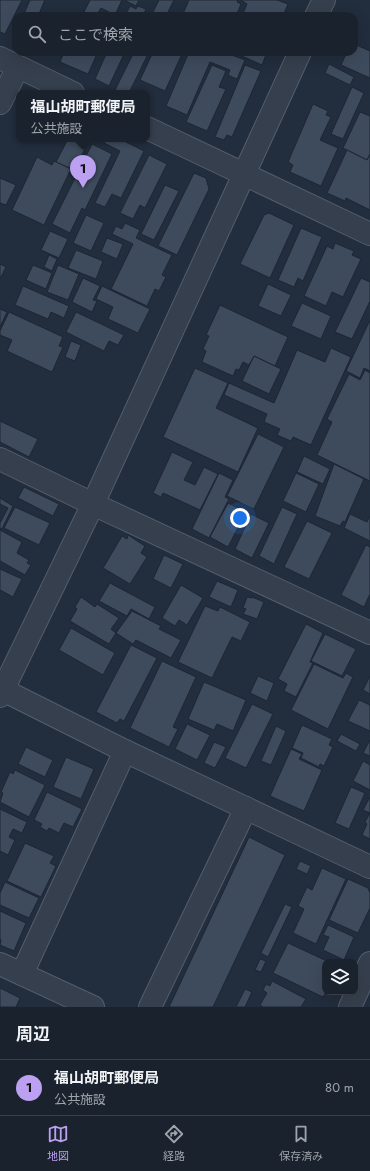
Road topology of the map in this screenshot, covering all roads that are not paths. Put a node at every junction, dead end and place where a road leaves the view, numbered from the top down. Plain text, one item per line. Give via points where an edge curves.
1 (324, 0) edge
2 (318, 12) edge
3 (298, 56) edge
4 (9, 63) edge
5 (68, 90) edge
6 (0, 103) edge
7 (150, 129) edge
8 (246, 174) junction
9 (370, 234) edge
10 (0, 459) edge
11 (93, 504) junction
12 (370, 633) edge
13 (7, 665) edge
14 (1, 693) edge
15 (125, 751) junction
16 (246, 808) junction
17 (370, 867) edge
18 (370, 963) edge
19 (0, 964) edge
20 (22, 974) junction
21 (93, 1007) edge
22 (150, 1007) edge
23 (350, 1007) edge

1 - 2 street
3 - 8 street
4 - 5 street
4 - 6 street
7 - 8 street
8 - 9 street
8 - 11 street
10 - 11 street
11 - 12 street
11 - 13 street
13 - 14 street
14 - 15 street
15 - 16 street
15 - 20 street
16 - 17 street
16 - 22 street
18 - 23 street
19 - 20 street
20 - 21 street

